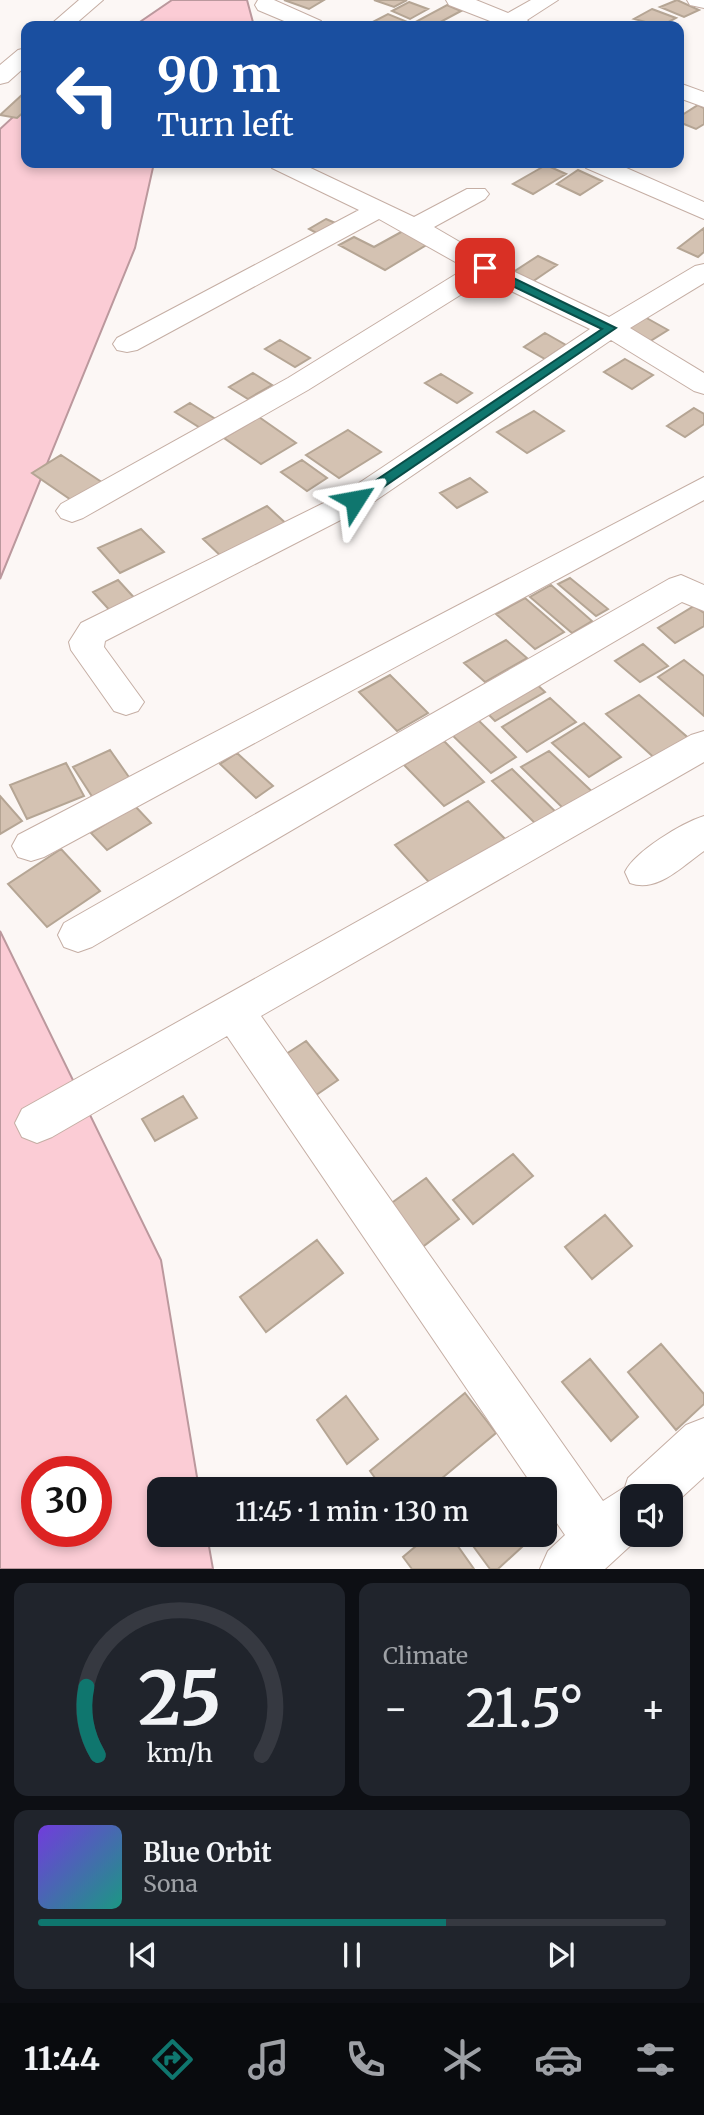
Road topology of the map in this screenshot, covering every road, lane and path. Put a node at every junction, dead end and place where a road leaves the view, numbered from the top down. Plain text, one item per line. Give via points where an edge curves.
1 (92, 0) edge
2 (457, 0) edge
3 (547, 0) edge
4 (698, 0) edge
5 (704, 2) edge
6 (266, 5) dead end
7 (67, 21) edge
8 (302, 21) edge
9 (509, 21) edge
10 (520, 21) edge
11 (21, 59) edge
12 (0, 77) edge
13 (684, 92) edge
14 (704, 100) edge
15 (291, 168) edge
16 (607, 168) edge
17 (476, 194) dead end
18 (377, 210) junction
19 (704, 211) edge
20 (415, 228) junction
21 (485, 268) junction
22 (704, 272) edge
23 (610, 328) junction
24 (127, 344) dead end
25 (704, 385) edge
26 (704, 487) edge
27 (72, 511) dead end
28 (704, 600) edge
29 (126, 702) dead end
30 (704, 746) edge
31 (704, 831) edge
32 (31, 846) dead end
33 (644, 872) dead end
34 (78, 935) dead end
35 (233, 1011) junction
36 (37, 1124) dead end
37 (704, 1443) edge
38 (659, 1484) edge
39 (599, 1539) edge

1 - 7 street
2 - 9 street
3 - 10 street
4 - 5 street
6 - 8 street
11 - 12 street
13 - 14 street
15 - 18 street
16 - 19 street
17 - 20 street
18 - 20 street
18 - 24 street
20 - 21 street
21 - 23 street
21 - 27 street via 298,384
22 - 23 street
23 - 25 street
23 - 29 street via 355,500 93,632 86,642 88,650
26 - 32 street
28 - 34 street via 681,587
30 - 35 street
31 - 33 street
35 - 36 street
35 - 39 street
37 - 38 street

